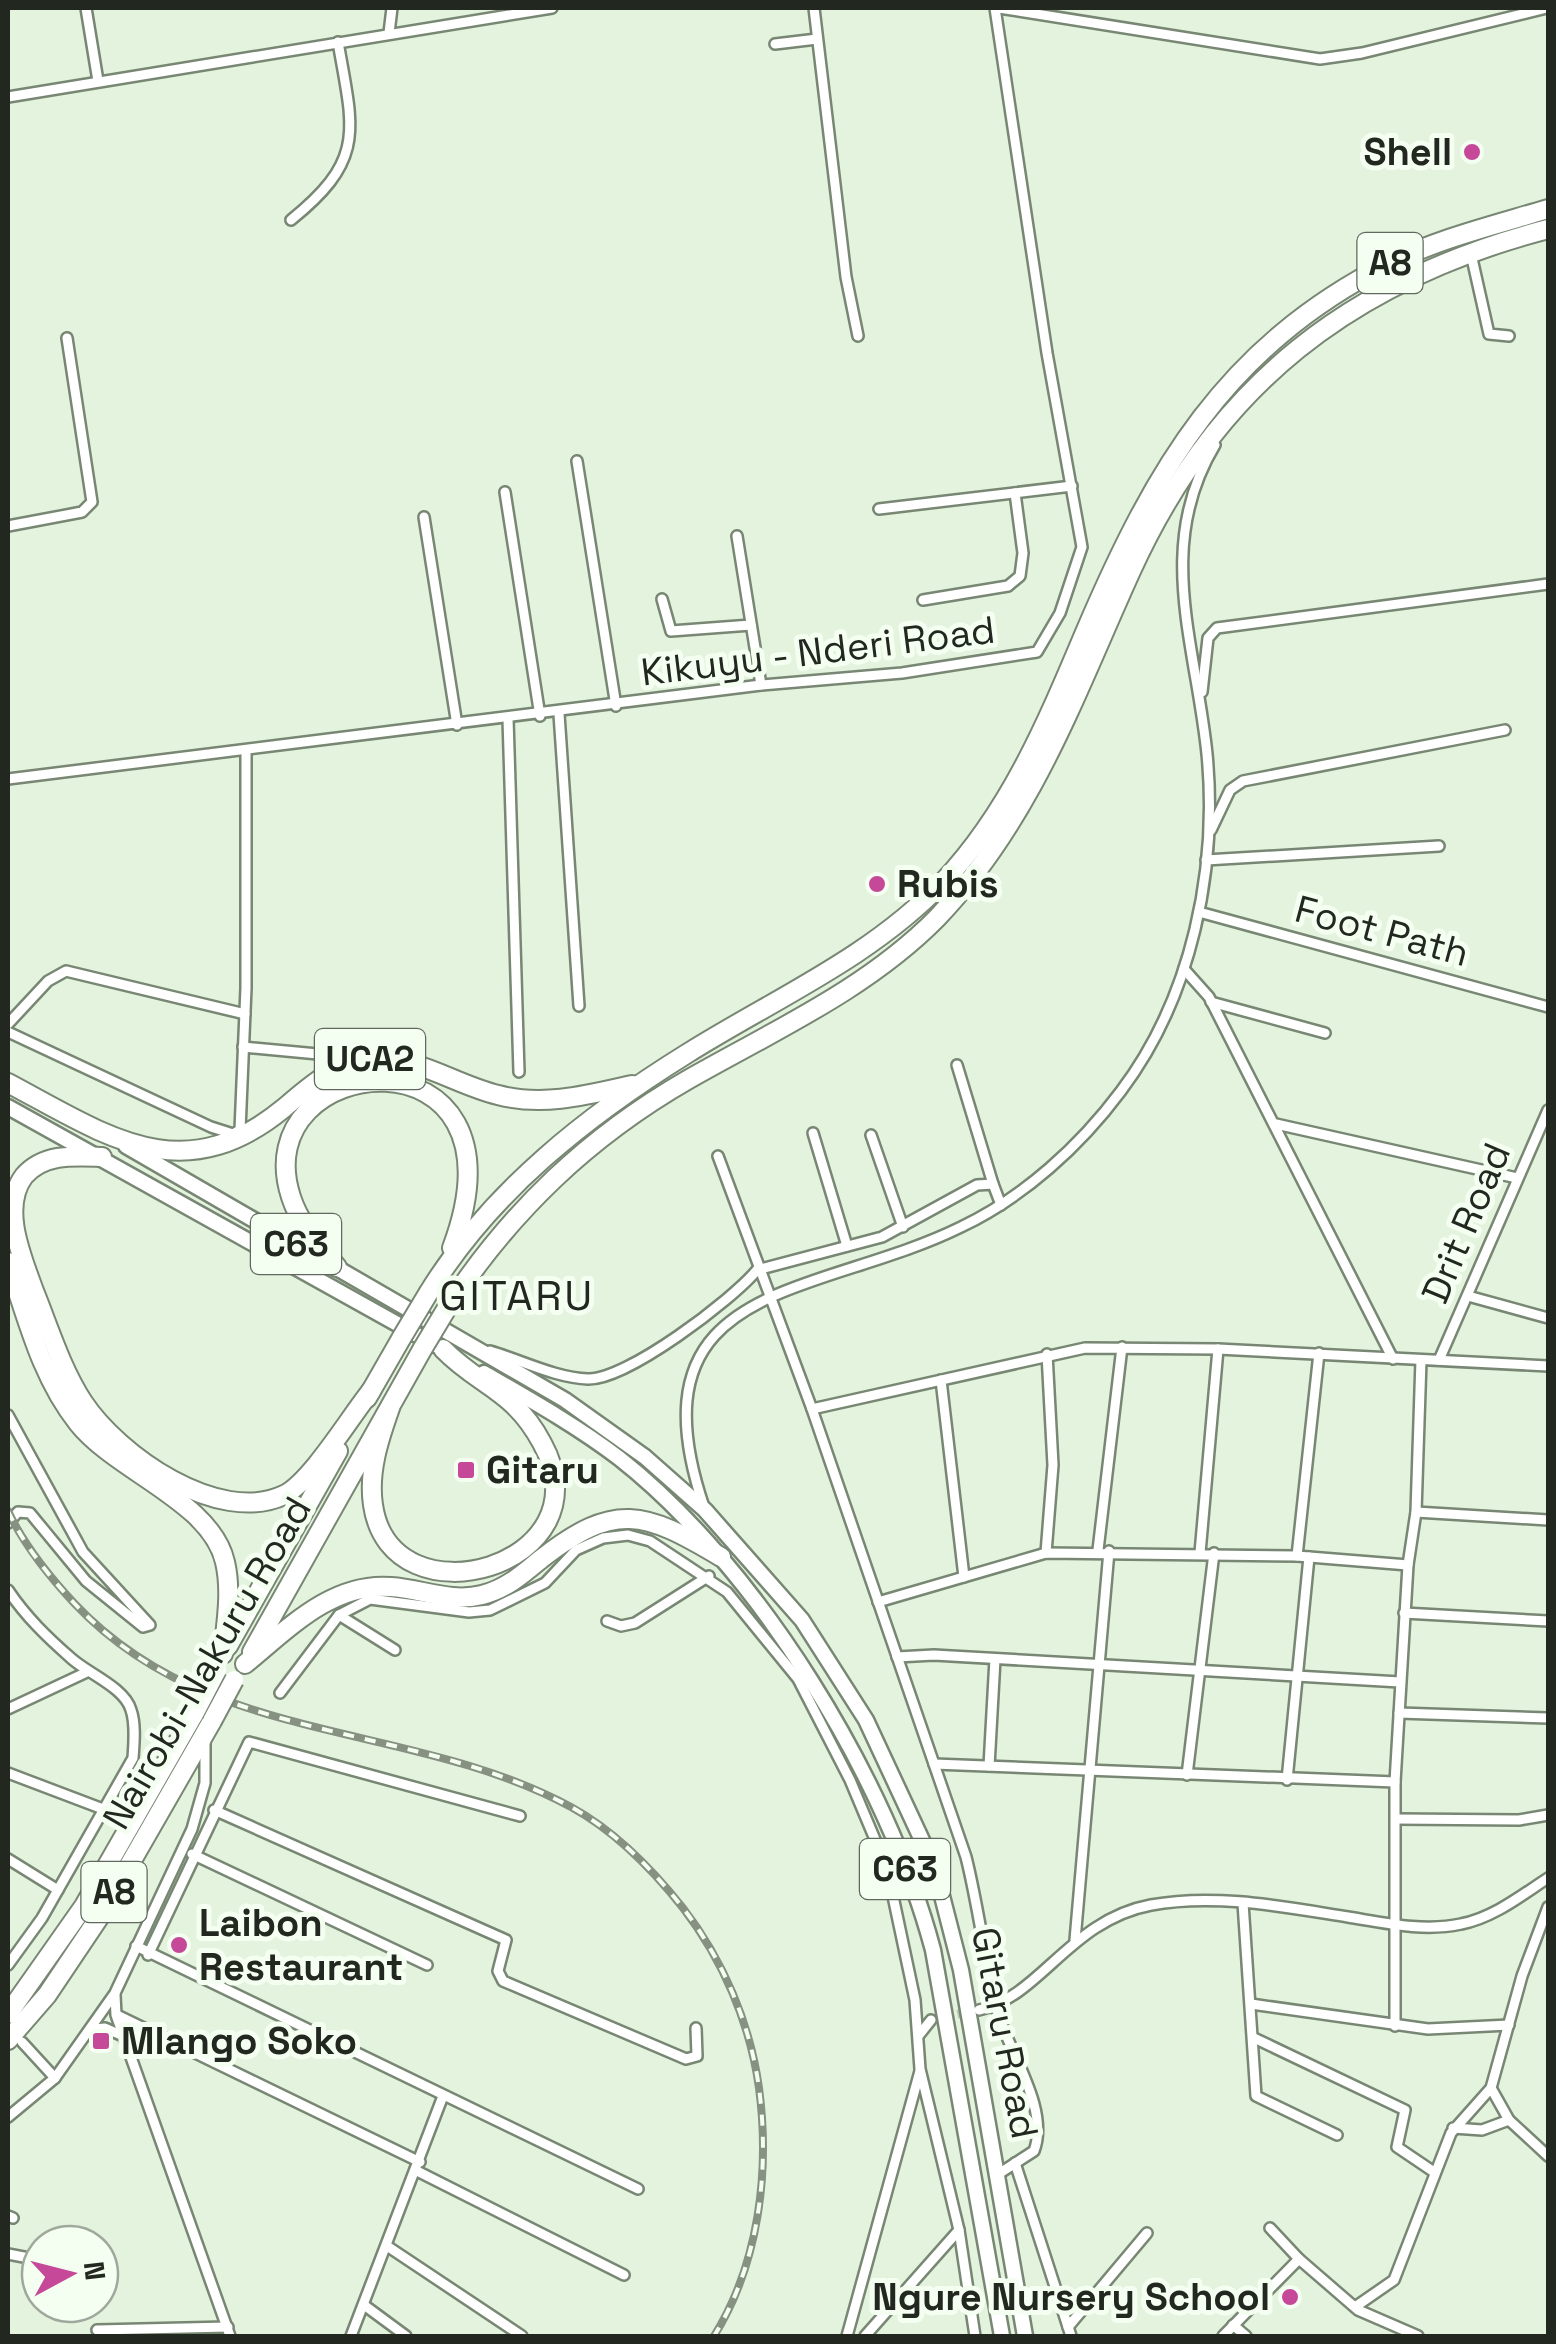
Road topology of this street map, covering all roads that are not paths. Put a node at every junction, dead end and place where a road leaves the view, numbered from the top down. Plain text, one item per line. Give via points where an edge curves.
1 (86, 8) edge
2 (392, 8) edge
3 (552, 8) edge
4 (814, 8) edge
5 (997, 8) edge
6 (1548, 8) edge
7 (389, 33) junction
8 (818, 39) junction
9 (338, 42) junction
10 (775, 44) dead end
11 (98, 81) junction
12 (8, 96) edge
13 (1548, 209) edge
14 (291, 220) dead end
15 (1548, 229) edge
16 (1470, 252) junction
17 (858, 336) dead end
18 (1509, 336) dead end
19 (67, 338) dead end
20 (1266, 374) junction
21 (577, 461) dead end
22 (1072, 486) junction
23 (505, 492) dead end
24 (1016, 493) junction
25 (879, 509) dead end
26 (424, 517) dead end
27 (8, 526) edge
28 (737, 536) dead end
29 (1548, 584) edge
30 (662, 599) dead end
31 (923, 600) dead end
32 (751, 625) junction
33 (761, 686) junction
34 (1200, 704) junction
35 (616, 706) junction
36 (559, 714) junction
37 (540, 716) junction
38 (508, 719) junction
39 (457, 725) junction
40 (1505, 730) dead end
41 (246, 750) junction
42 (8, 779) edge
43 (1208, 834) junction
44 (1439, 846) dead end
45 (1206, 860) junction
46 (1199, 912) junction
47 (1184, 968) junction
48 (1212, 1002) junction
49 (580, 1006) dead end
50 (1548, 1008) edge
51 (245, 1014) junction
52 (8, 1024) edge
53 (8, 1032) edge
54 (1326, 1032) dead end
55 (243, 1047) junction
56 (339, 1056) dead end
57 (957, 1065) dead end
58 (520, 1072) dead end
59 (8, 1083) edge
60 (643, 1083) junction
61 (8, 1107) edge
62 (1548, 1110) edge
63 (1276, 1124) junction
64 (813, 1133) dead end
65 (871, 1135) dead end
66 (116, 1140) junction
67 (102, 1156) junction
68 (718, 1156) dead end
69 (1517, 1178) junction
70 (993, 1184) junction
71 (1000, 1205) junction
72 (903, 1227) junction
73 (847, 1246) junction
74 (8, 1262) edge
75 (447, 1263) junction
76 (338, 1267) junction
77 (757, 1270) junction
78 (1468, 1296) junction
79 (770, 1297) junction
80 (1548, 1318) edge
81 (476, 1347) junction
82 (1122, 1347) junction
83 (444, 1349) junction
84 (1218, 1349) junction
85 (1047, 1354) junction
86 (1320, 1354) junction
87 (1392, 1359) junction
88 (1421, 1360) junction
89 (1439, 1360) junction
90 (1548, 1366) edge
91 (941, 1380) junction
92 (371, 1391) junction
93 (390, 1408) junction
94 (812, 1410) junction
95 (8, 1415) edge
96 (704, 1510) junction
97 (1416, 1512) junction
98 (1548, 1520) edge
99 (8, 1522) edge
100 (1103, 1551) junction
101 (1046, 1553) junction
102 (1200, 1553) junction
103 (1214, 1553) junction
104 (1297, 1556) junction
105 (721, 1557) junction
106 (1309, 1557) junction
107 (1408, 1564) junction
108 (709, 1576) junction
109 (964, 1577) junction
110 (8, 1590) edge
111 (878, 1602) junction
112 (1404, 1613) junction
113 (338, 1615) junction
114 (607, 1621) dead end
115 (1548, 1621) edge
116 (395, 1650) dead end
117 (898, 1656) junction
118 (995, 1659) junction
119 (220, 1662) junction
120 (245, 1664) junction
121 (1098, 1666) junction
122 (87, 1672) junction
123 (1200, 1672) junction
124 (1296, 1678) junction
125 (1400, 1682) junction
126 (280, 1693) dead end
127 (8, 1710) edge
128 (1399, 1713) junction
129 (1548, 1718) edge
130 (203, 1723) junction
131 (934, 1764) junction
132 (989, 1766) junction
133 (1090, 1770) junction
134 (8, 1774) edge
135 (1187, 1776) junction
136 (1287, 1780) junction
137 (1395, 1782) junction
138 (103, 1809) junction
139 (214, 1810) junction
140 (1548, 1815) edge
141 (520, 1816) dead end
142 (1396, 1818) junction
143 (192, 1854) junction
144 (8, 1859) edge
145 (1548, 1878) edge
146 (58, 1890) junction
147 (1243, 1903) junction
148 (1548, 1907) edge
149 (1394, 1924) junction
150 (1075, 1940) junction
151 (136, 1946) junction
152 (148, 1955) junction
153 (8, 1965) edge
154 (427, 1965) dead end
155 (115, 1992) junction
156 (1252, 2004) junction
157 (996, 2006) junction
158 (979, 2010) tunnel mouth
159 (8, 2014) edge
160 (116, 2015) junction
161 (931, 2020) tunnel mouth
162 (1508, 2025) junction
163 (1395, 2026) junction
164 (696, 2028) dead end
165 (91, 2031) junction
166 (123, 2036) junction
167 (918, 2038) junction
168 (1254, 2038) junction
169 (15, 2041) edge
170 (920, 2068) junction
171 (55, 2078) junction
172 (1491, 2088) junction
173 (444, 2096) junction
174 (8, 2117) edge
175 (1509, 2120) junction
176 (1453, 2128) junction
177 (1337, 2134) dead end
178 (1548, 2156) edge
179 (1015, 2163) junction
180 (419, 2166) junction
181 (1434, 2172) junction
182 (1000, 2173) junction
183 (638, 2189) dead end
184 (1270, 2228) dead end
185 (958, 2230) junction
186 (1147, 2233) dead end
187 (386, 2246) junction
188 (1299, 2259) junction
189 (624, 2275) dead end
190 (364, 2305) junction
191 (1354, 2307) junction
192 (1234, 2325) junction
193 (97, 2330) dead end
194 (229, 2332) edge
195 (1070, 2332) edge
196 (351, 2336) edge
197 (406, 2336) edge
198 (522, 2336) edge
199 (847, 2336) edge
200 (865, 2336) edge
201 (976, 2336) edge
202 (1002, 2336) edge
203 (1025, 2336) edge
204 (1222, 2336) edge
205 (1246, 2336) edge
206 (1418, 2336) edge

1 - 11 street
2 - 7 street
3 - 7 street
4 - 8 street
5 - 6 street via 1320,59
5 - 22 street, Kikuyu - Nderi Road via 1046,353
7 - 9 street
8 - 10 street
8 - 17 street
9 - 11 street
9 - 14 street via 349,107 346,159
11 - 12 street
13 - 60 highway, A8 via 1390,263 1328,298 1253,358 1172,454 1029,759 962,860 834,971
15 - 16 highway, A8
16 - 18 street via 1489,334
16 - 20 highway, A8 via 1339,315
19 - 27 street via 92,502 82,512
20 - 34 street via 1206,461 1185,512 1184,595
20 - 93 highway, Nairobi-Nakuru Road / A8, bridge via 1169,496 1025,804 980,870 883,966 685,1081 565,1166 504,1228
21 - 35 street
22 - 24 street
22 - 33 street, Kikuyu - Nderi Road via 1080,562 1036,652
23 - 37 street
24 - 25 street
24 - 31 street via 1020,576 1008,586
26 - 39 street
28 - 32 street
29 - 34 street via 1217,628 1208,638
30 - 32 street via 675,632
32 - 33 street
33 - 35 street, Kikuyu - Nderi Road
34 - 43 street
35 - 36 street, Kikuyu - Nderi Road
36 - 37 street, Kikuyu - Nderi Road
36 - 49 street
37 - 38 street, Kikuyu - Nderi Road
38 - 39 street, Kikuyu - Nderi Road
38 - 58 street
39 - 41 street, Kikuyu - Nderi Road
40 - 43 street via 1243,781 1230,790
41 - 42 street, Kikuyu - Nderi Road
41 - 51 street
43 - 45 street
44 - 45 street
45 - 46 street
46 - 47 street
46 - 50 street, Foot Path
47 - 48 street
47 - 71 street via 1122,1090 1048,1168
48 - 54 street
48 - 63 street
51 - 52 street via 66,971
51 - 55 street
53 - 55 street via 233,1134 240,1130
55 - 56 street
57 - 70 street
59 - 66 highway, UCA2
60 - 66 highway, UCA2 via 536,1101 500,1096 409,1062 369,1059 318,1079 265,1123 226,1144 176,1153
60 - 75 highway, A8 via 538,1162
61 - 67 main road, C63
62 - 69 street, Drit Road
63 - 69 street
63 - 87 street
64 - 73 street
65 - 72 street
66 - 76 main road, C63
67 - 83 main road, C63
67 - 92 highway via 55,1158 34,1167 17,1186 12,1224 68,1374 126,1450 201,1492 233,1502 268,1500 299,1484
68 - 77 street
69 - 78 street, Drit Road
70 - 71 street
70 - 72 street via 977,1186
71 - 79 street via 926,1243
72 - 73 street
73 - 77 street
74 - 119 highway via 46,1368 70,1413 105,1452 190,1510 218,1542 228,1594
75 - 76 highway via 468,1192 465,1142 448,1112 428,1095 376,1080 344,1087 310,1108 288,1156 287,1183 297,1212
75 - 92 highway, Nairobi-Nakuru Road / A8, bridge
76 - 81 main road, C63
77 - 79 street
77 - 81 street via 654,1350 608,1375 560,1373
78 - 80 street
78 - 89 street, Drit Road
79 - 94 street
79 - 96 street via 724,1324 692,1372 686,1439
81 - 96 main road, Gitaru Road / C63 via 646,1457
82 - 84 street
82 - 85 street
82 - 100 street
83 - 93 highway via 504,1392 544,1446 552,1502 544,1528 522,1552 494,1568 459,1574 400,1552 373,1508 374,1462
83 - 105 main road, C63 via 617,1457
84 - 86 street
84 - 102 street
85 - 91 street
85 - 101 street via 1053,1465
86 - 87 street
86 - 104 street
87 - 88 street
88 - 89 street
88 - 97 street
89 - 90 street
91 - 94 street
91 - 109 street
92 - 119 highway, Nairobi-Nakuru Road / A8
93 - 120 highway, Nairobi-Nakuru Road / A8
94 - 111 street
95 - 99 street via 83,1552 149,1620 148,1628 86,1581 30,1513 18,1512
96 - 182 main road, Gitaru Road / C63 via 763,1572 821,1649 866,1720 916,1825 953,1931
97 - 98 street
97 - 107 street
100 - 101 street
100 - 102 street
100 - 121 street
101 - 109 street
102 - 103 street
103 - 104 street
103 - 123 street
104 - 106 street
105 - 120 highway, C63 via 659,1524 608,1520 578,1531 510,1584 486,1594 452,1598 380,1587 329,1598
105 - 202 main road, Gitaru Road / C63 via 812,1686 876,1798 924,1914
106 - 107 street
106 - 124 street
107 - 112 street
108 - 113 street via 628,1535 576,1550 545,1584 490,1610 370,1599
108 - 114 street via 635,1623
108 - 167 street via 768,1636 798,1679 850,1780 896,1899
109 - 111 street
110 - 122 street
111 - 117 street
112 - 115 street
112 - 125 street
113 - 116 street
113 - 126 street
117 - 118 street
117 - 131 street
118 - 121 street
118 - 132 street
119 - 130 highway, Nairobi-Nakuru Road / A8, bridge
120 - 130 highway, Nairobi-Nakuru Road / A8, bridge
121 - 123 street
121 - 133 street
122 - 127 street
122 - 138 street via 131,1708 132,1758
123 - 124 street
123 - 135 street
124 - 125 street
124 - 136 street
125 - 128 street
128 - 129 street
128 - 137 street
130 - 151 street via 205,1783 192,1829
130 - 159 highway, Nairobi-Nakuru Road / A8
130 - 169 highway, Nairobi-Nakuru Road / A8 via 100,1916
131 - 132 street
131 - 157 street via 969,1870
132 - 133 street
133 - 135 street
133 - 150 street
134 - 138 street
135 - 136 street
136 - 137 street
137 - 142 street
138 - 146 street
139 - 141 street via 248,1742
139 - 143 street
139 - 164 street via 506,1940 498,1971 503,1981 686,2059 697,2056
140 - 142 street
142 - 149 street
143 - 152 street
143 - 154 street
144 - 146 street
145 - 149 street via 1462,1924
146 - 153 street
147 - 149 street
147 - 150 street via 1145,1906
147 - 156 street
148 - 162 street
149 - 163 street
150 - 157 street
151 - 152 street
151 - 155 street
152 - 173 street
155 - 160 street
155 - 165 street
156 - 163 street
156 - 168 street
157 - 158 street
157 - 179 street via 1021,2064 1036,2124 1034,2152
160 - 166 street
160 - 180 street
161 - 167 street
162 - 163 street
162 - 172 street
165 - 166 street via 105,2028
165 - 171 street
166 - 194 street
167 - 170 street
168 - 177 street via 1258,2098
168 - 181 street via 1405,2110 1397,2147
169 - 171 street
170 - 185 street
170 - 199 street
171 - 174 street
172 - 175 street
172 - 176 street
173 - 180 street
173 - 183 street
175 - 176 street via 1482,2130
175 - 178 street
176 - 181 street
179 - 182 street
179 - 195 street
180 - 187 street
180 - 189 street
181 - 191 street via 1394,2280
182 - 203 main road, Gitaru Road / C63
184 - 188 street
185 - 200 street
185 - 201 street
186 - 195 street
187 - 190 street
187 - 198 street
188 - 191 street
188 - 192 street
190 - 196 street
190 - 197 street
191 - 206 street
192 - 204 street
192 - 205 street
193 - 194 street

